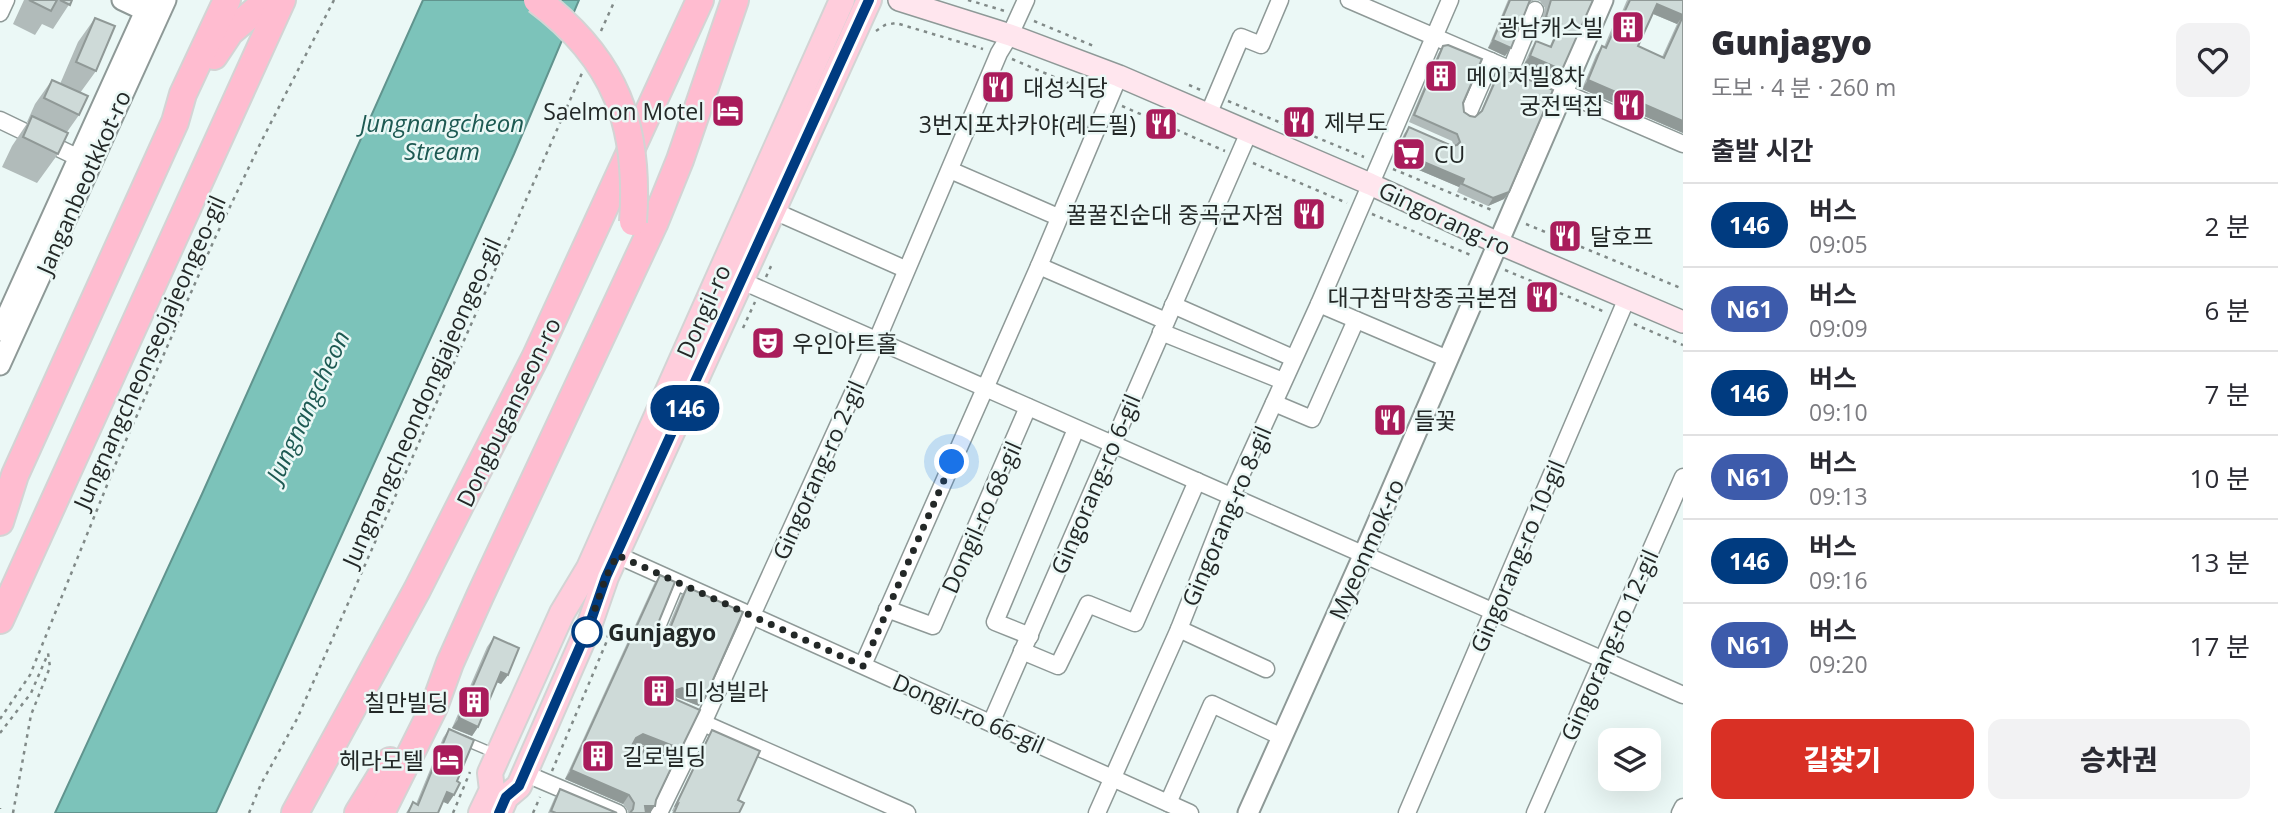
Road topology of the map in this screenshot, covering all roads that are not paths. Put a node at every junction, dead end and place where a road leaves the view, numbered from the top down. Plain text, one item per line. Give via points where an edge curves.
1 (6, 0) edge
2 (122, 0) edge
3 (227, 0) edge
4 (268, 0) edge
5 (282, 0) edge
6 (537, 0) edge
7 (699, 0) edge
8 (735, 0) edge
9 (842, 0) edge
10 (869, 0) edge
11 (899, 0) edge
12 (1280, 0) edge
13 (1349, 0) edge
14 (1450, 0) edge
15 (1603, 0) edge
16 (155, 7) edge
17 (1022, 8) edge
18 (1535, 10) dead end
19 (0, 13) edge
20 (1434, 37) junction
21 (1004, 44) junction
22 (1491, 61) junction
23 (814, 62) junction
24 (1511, 69) junction
25 (1119, 76) junction
26 (1563, 92) junction
27 (822, 106) junction
28 (1212, 106) junction
29 (1468, 114) edge
30 (0, 120) edge
31 (175, 122) junction
32 (1249, 132) junction
33 (1683, 144) edge
34 (79, 158) junction
35 (950, 170) junction
36 (1370, 184) junction
37 (774, 211) junction
38 (1058, 217) junction
39 (1498, 243) junction
40 (1039, 265) junction
41 (905, 269) junction
42 (752, 285) junction
43 (1627, 298) junction
44 (1319, 304) junction
45 (1173, 305) junction
46 (610, 316) junction
47 (1356, 320) junction
48 (1683, 321) edge
49 (1163, 327) junction
50 (0, 331) edge
51 (877, 340) junction
52 (1293, 358) junction
53 (1448, 359) junction
54 (0, 365) edge
55 (1283, 381) junction
56 (985, 388) junction
57 (1273, 403) junction
58 (1028, 407) junction
59 (1076, 429) junction
60 (1112, 444) junction
61 (15, 475) junction
62 (1683, 477) edge
63 (1197, 481) junction
64 (1232, 495) junction
65 (0, 500) edge
66 (0, 522) edge
67 (617, 555) junction
68 (1363, 556) junction
69 (680, 582) junction
70 (887, 609) junction
71 (1494, 613) junction
72 (752, 616) junction
73 (0, 620) edge
74 (1178, 629) junction
75 (1030, 636) junction
76 (657, 637) edge
77 (1022, 651) junction
78 (1602, 660) junction
79 (450, 663) junction
80 (863, 666) junction
81 (1266, 669) dead end
82 (1683, 695) edge
83 (701, 717) junction
84 (991, 723) junction
85 (1282, 737) junction
86 (458, 738) edge
87 (661, 758) edge
88 (494, 764) junction
89 (628, 764) edge
90 (1113, 778) junction
91 (521, 779) junction
92 (1168, 803) junction
93 (1683, 807) edge
94 (295, 813) edge
95 (358, 813) edge
96 (381, 813) edge
97 (463, 813) edge
98 (481, 813) edge
99 (499, 813) edge
100 (513, 813) edge
101 (618, 813) edge
102 (659, 813) edge
103 (907, 813) edge
104 (1097, 813) edge
105 (1190, 813) edge
106 (1248, 813) edge
107 (1407, 813) edge
108 (1535, 813) edge
109 (1680, 813) edge

1 - 19 street
2 - 16 street
3 - 31 highway via 183,94
4 - 31 highway via 245,17 220,46
5 - 73 highway
6 - 46 highway, bridge via 572,29 596,59 612,85 632,145 633,222
7 - 94 highway, Dongbuganseon-ro via 525,379
8 - 46 highway via 680,160
9 - 23 main road, Dongil-ro
10 - 27 main road, Dongil-ro
11 - 21 main road, Gingorang-ro
12 - 28 street via 1261,45 1241,37
13 - 20 street
14 - 20 street, Gingorang-ro 8-gil
15 - 26 street, Myeonmok-ro
16 - 34 street, Janganbeotkkot-ro
16 - 54 street, Janganbeotkkot-ro
17 - 21 street, Gingorang-ro 2-gil
18 - 24 street
20 - 22 street
20 - 36 street, Gingorang-ro 8-gil via 1402,126
21 - 25 main road, Gingorang-ro
21 - 35 street, Gingorang-ro 2-gil
22 - 24 street
22 - 29 street
23 - 27 main road via 828,61 821,80
23 - 88 main road, Dongil-ro via 589,568 562,613
24 - 26 street
25 - 28 main road, Gingorang-ro
25 - 38 street
26 - 33 street
26 - 39 street, Myeonmok-ro
27 - 37 main road, Dongil-ro
28 - 32 main road, Gingorang-ro
30 - 34 street
31 - 61 highway
32 - 36 main road, Gingorang-ro
32 - 45 street, Gingorang-ro 6-gil
34 - 50 street, Janganbeotkkot-ro
35 - 38 street
35 - 41 street, Gingorang-ro 2-gil
36 - 39 main road, Gingorang-ro
36 - 44 street, Gingorang-ro 8-gil
37 - 41 street
37 - 42 main road, Dongil-ro
38 - 40 street
39 - 43 main road, Gingorang-ro
39 - 53 street, Myeonmok-ro
40 - 49 street
40 - 56 street
41 - 51 street, Gingorang-ro 2-gil
42 - 51 street
42 - 67 main road, Dongil-ro
43 - 48 main road, Gingorang-ro
43 - 71 street, Gingorang-ro 10-gil
44 - 47 street
44 - 52 street, Gingorang-ro 8-gil
45 - 49 street, Gingorang-ro 6-gil
45 - 52 street
46 - 79 highway
47 - 53 street
47 - 57 street, Gingorang-ro 8-gil via 1312,419
49 - 55 street
49 - 60 street, Gingorang-ro 6-gil
51 - 56 street
51 - 72 street, Gingorang-ro 2-gil
52 - 55 street, Gingorang-ro 8-gil
53 - 68 street, Myeonmok-ro
55 - 57 street, Gingorang-ro 8-gil
56 - 58 street
56 - 70 street
57 - 64 street, Gingorang-ro 8-gil
58 - 59 street
58 - 70 street, Dongil-ro 68-gil via 933,626
59 - 60 street
59 - 75 street via 995,622
60 - 63 street
60 - 75 street, Gingorang-ro 6-gil
61 - 65 highway
61 - 66 highway
62 - 78 street, Gingorang-ro 12-gil
63 - 64 street
63 - 77 street, Gingorang-ro 6-gil via 1135,623 1088,604 1058,666
64 - 68 street
64 - 74 street, Gingorang-ro 8-gil
67 - 69 street, Dongil-ro 66-gil
67 - 91 main road, Dongil-ro
68 - 71 street
68 - 85 street, Myeonmok-ro
69 - 72 street, Dongil-ro 66-gil
69 - 76 lane
70 - 80 street
71 - 78 street
71 - 107 street, Gingorang-ro 10-gil
72 - 80 street, Dongil-ro 66-gil
72 - 83 street, Gingorang-ro 2-gil
74 - 81 street, Gingorang-ro 8-gil
74 - 90 street, Gingorang-ro 8-gil
75 - 77 street, Gingorang-ro 6-gil
77 - 84 street, Gingorang-ro 6-gil
78 - 82 street
78 - 108 street, Gingorang-ro 12-gil
79 - 95 highway
79 - 96 highway via 434,707
80 - 84 street, Dongil-ro 66-gil
83 - 102 street, Gingorang-ro 2-gil via 676,765
83 - 103 street
84 - 90 street, Dongil-ro 66-gil
85 - 92 street via 1212,705
85 - 106 street, Myeonmok-ro
86 - 88 lane
87 - 89 lane via 636,749
88 - 97 main road via 477,783
88 - 98 main road, Dongil-ro via 492,790
90 - 92 street, Dongil-ro 66-gil
90 - 104 street, Gingorang-ro 8-gil
91 - 99 main road, Dongil-ro
91 - 100 main road
91 - 101 street
92 - 105 street, Dongil-ro 66-gil
93 - 109 street

